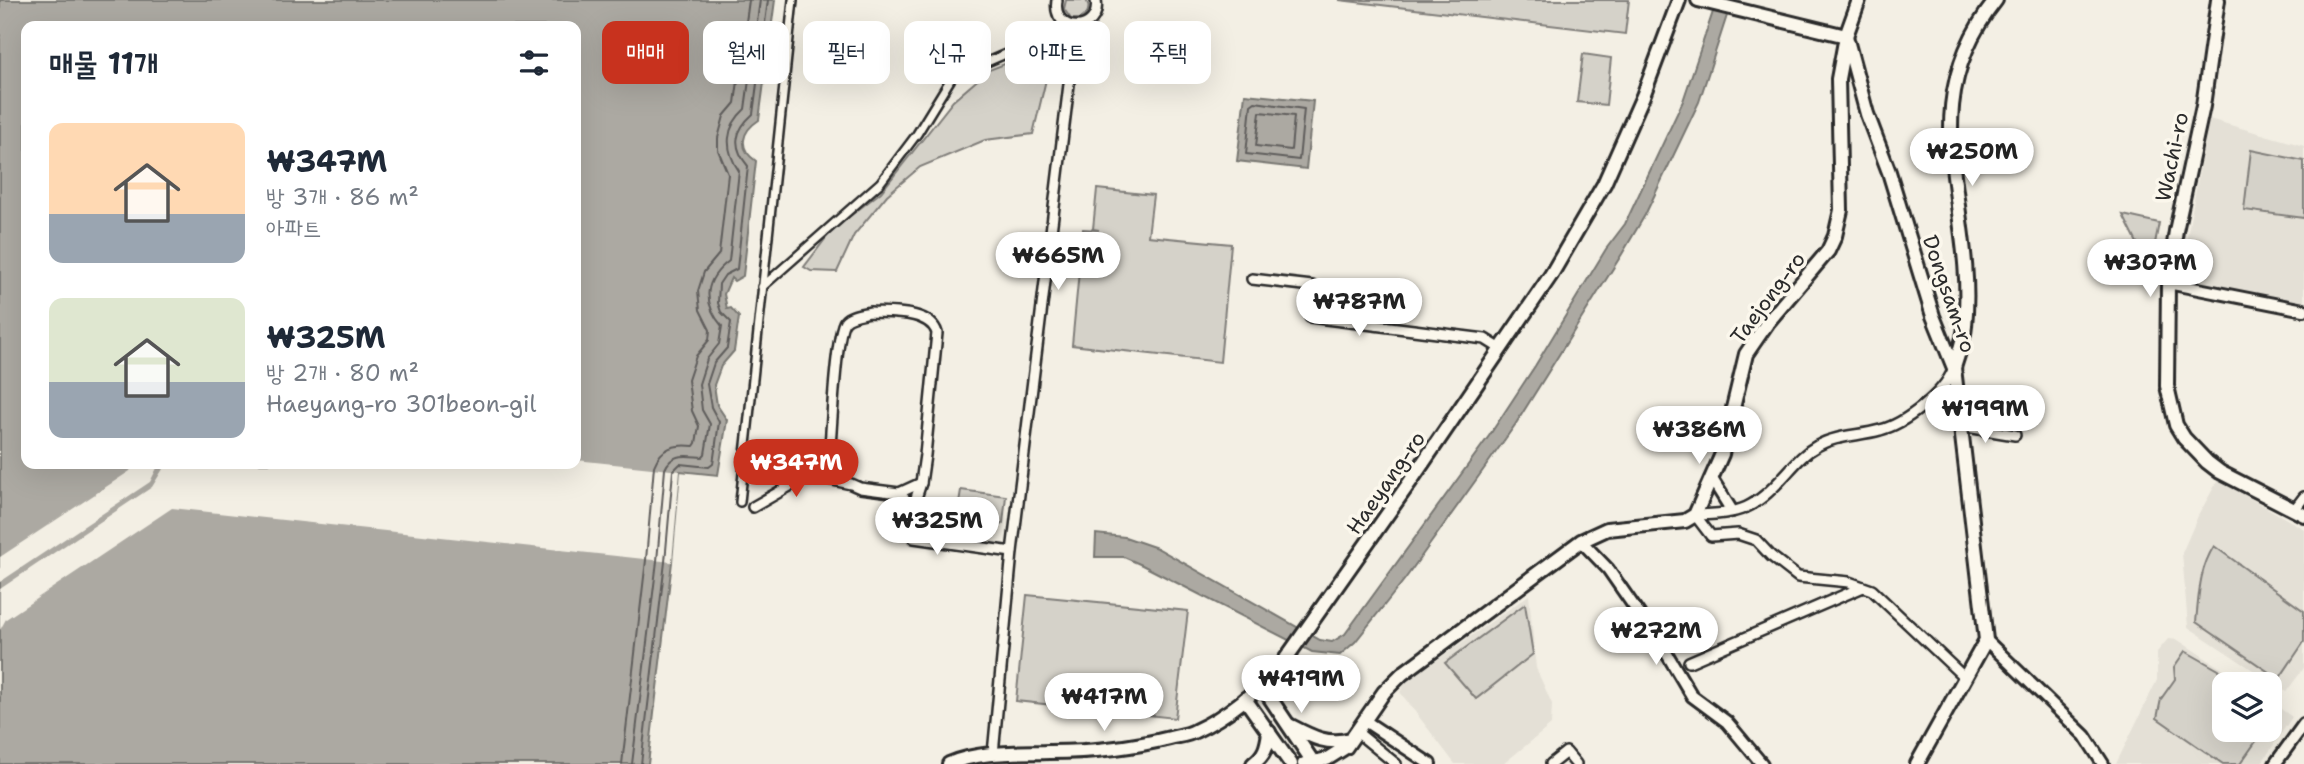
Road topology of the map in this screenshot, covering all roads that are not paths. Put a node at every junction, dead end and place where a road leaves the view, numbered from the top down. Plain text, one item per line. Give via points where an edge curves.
1 (793, 0) edge
2 (1057, 0) edge
3 (1096, 0) edge
4 (1679, 0) edge
5 (1860, 0) edge
6 (1996, 0) edge
7 (2218, 0) edge
8 (1700, 1) edge
9 (1063, 21) edge
10 (1090, 21) edge
11 (1846, 36) junction
12 (1005, 54) edge
13 (1067, 84) edge
14 (1252, 279) dead end
15 (2168, 283) junction
16 (761, 287) junction
17 (2304, 310) edge
18 (1501, 349) junction
19 (1954, 368) junction
20 (1961, 426) junction
21 (2015, 435) dead end
22 (829, 468) junction
23 (1712, 479) junction
24 (921, 483) junction
25 (899, 493) junction
26 (2304, 497) edge
27 (740, 502) dead end
28 (752, 506) dead end
29 (913, 507) junction
30 (1732, 511) junction
31 (2299, 513) edge
32 (1695, 515) junction
33 (1581, 541) junction
34 (1012, 552) junction
35 (1863, 587) junction
36 (1986, 640) junction
37 (1689, 662) dead end
38 (1965, 678) junction
39 (1262, 686) junction
40 (1245, 699) junction
41 (1365, 721) junction
42 (1287, 724) junction
43 (2304, 724) edge
44 (1269, 732) junction
45 (1356, 735) junction
46 (993, 754) junction
47 (1308, 763) edge
48 (949, 764) edge
49 (1253, 764) edge
50 (1291, 764) edge
51 (1396, 764) edge
52 (1430, 764) edge
53 (1551, 764) edge
54 (1576, 764) edge
55 (1762, 764) edge
56 (1917, 764) edge
57 (2103, 764) edge
58 (2275, 764) edge

1 - 16 street
2 - 9 street
3 - 10 street via 1097,11
4 - 18 main road, Haeyang-ro via 1604,184
5 - 11 main road, Taejong-ro
6 - 19 main road via 1965,51 1952,106 1949,136 1966,282 1965,330
7 - 15 main road, Wachi-ro via 2203,106
8 - 11 main road
11 - 19 main road, Dongsam-ro via 1867,114
11 - 23 main road, Taejong-ro via 1838,79 1839,224 1828,251 1746,354
12 - 16 street via 952,77 880,183
13 - 34 street
14 - 18 street via 1312,286 1310,317 1485,339
15 - 17 street
15 - 31 main road, Wachi-ro via 2166,364 2176,425 2220,472
16 - 27 street
18 - 39 main road, Haeyang-ro via 1320,612
19 - 20 main road, Dongsam-ro
19 - 30 street via 1941,391 1895,425 1818,445 1759,502
20 - 21 street
20 - 36 main road, Dongsam-ro
22 - 24 street via 842,324 848,317 870,312 920,317 929,320 937,333
22 - 25 street via 828,479
22 - 28 street
23 - 30 street
23 - 32 main road, Taejong-ro
24 - 25 street
24 - 29 street
25 - 29 street
26 - 31 street, Wachi-ro
29 - 34 street via 914,538
30 - 32 street
32 - 33 main road via 1685,521 1607,529
32 - 35 street via 1711,536 1738,534 1756,540 1798,577
33 - 41 main road via 1402,674
33 - 55 street via 1608,569 1692,696 1727,722
34 - 46 street
35 - 37 street
35 - 38 street via 1872,590
36 - 38 main road
36 - 57 street via 2085,736
38 - 56 main road
39 - 40 main road, Haeyang-ro
39 - 42 main road
40 - 44 main road
40 - 46 main road, Haeyang-ro via 1194,732 1138,746
41 - 45 main road
41 - 52 street
42 - 45 main road via 1324,741 1338,743
42 - 47 main road
43 - 58 street
44 - 49 main road via 1262,757
44 - 50 main road
45 - 47 main road via 1327,759
45 - 51 street
46 - 48 main road, Haeyang-ro
53 - 54 street via 1566,752

